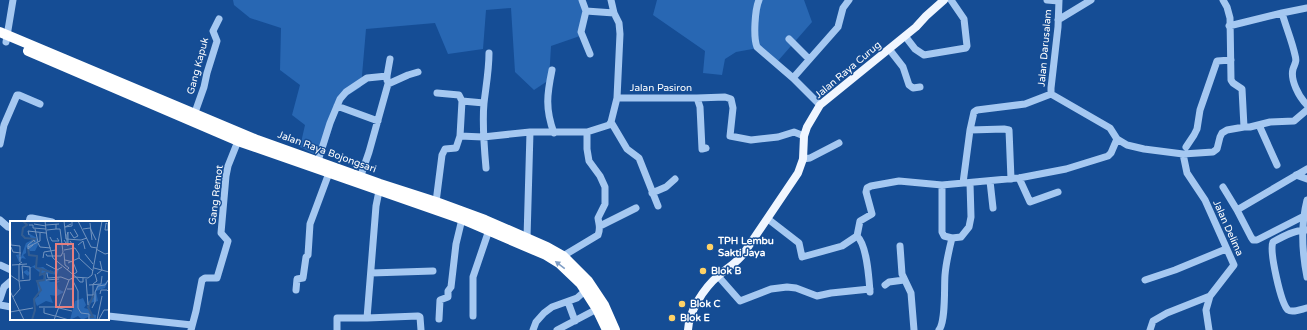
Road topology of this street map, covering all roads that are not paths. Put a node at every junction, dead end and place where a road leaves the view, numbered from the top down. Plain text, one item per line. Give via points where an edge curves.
1 (13, 0) edge
2 (582, 0) edge
3 (611, 0) edge
4 (759, 0) edge
5 (850, 0) edge
6 (944, 0) edge
7 (951, 0) edge
8 (1047, 0) edge
9 (1091, 0) edge
10 (1223, 0) edge
11 (1059, 1) edge
12 (1307, 8) edge
13 (586, 11) junction
14 (1282, 13) junction
15 (614, 14) junction
16 (219, 19) dead end
17 (1058, 20) junction
18 (1230, 26) junction
19 (906, 36) junction
20 (4, 37) edge
21 (789, 39) dead end
22 (889, 49) junction
23 (489, 53) dead end
24 (590, 54) dead end
25 (390, 59) dead end
26 (809, 59) junction
27 (1231, 60) junction
28 (552, 70) dead end
29 (418, 72) dead end
30 (793, 78) junction
31 (388, 80) junction
32 (920, 87) dead end
33 (437, 93) dead end
34 (1052, 94) junction
35 (617, 98) junction
36 (697, 98) junction
37 (462, 101) junction
38 (484, 103) junction
39 (40, 104) dead end
40 (1307, 105) edge
41 (337, 106) junction
42 (820, 106) junction
43 (1307, 110) edge
44 (193, 117) junction
45 (378, 120) junction
46 (611, 122) junction
47 (2, 124) edge
48 (1259, 125) junction
49 (1244, 127) junction
50 (970, 130) junction
51 (530, 132) junction
52 (587, 132) junction
53 (554, 133) junction
54 (460, 136) junction
55 (804, 136) junction
56 (483, 137) junction
57 (1117, 139) junction
58 (238, 141) junction
59 (839, 142) dead end
60 (0, 144) edge
61 (706, 148) dead end
62 (1185, 150) junction
63 (803, 159) junction
64 (318, 161) junction
65 (1277, 165) dead end
66 (486, 168) dead end
67 (1307, 168) edge
68 (329, 173) junction
69 (1296, 175) junction
70 (1019, 178) junction
71 (675, 179) dead end
72 (1011, 179) junction
73 (1307, 179) edge
74 (359, 180) junction
75 (990, 181) junction
76 (967, 183) junction
77 (942, 185) junction
78 (379, 187) junction
79 (1223, 187) dead end
80 (1058, 192) dead end
81 (652, 193) junction
82 (1307, 200) edge
83 (436, 202) junction
84 (658, 206) dead end
85 (636, 208) dead end
86 (993, 208) dead end
87 (1237, 210) junction
88 (1305, 216) edge
89 (462, 219) junction
90 (768, 219) junction
91 (0, 220) edge
92 (29, 221) edge
93 (47, 221) edge
94 (600, 226) junction
95 (10, 228) edge
96 (490, 230) junction
97 (1305, 230) edge
98 (857, 236) junction
99 (527, 238) junction
100 (952, 238) junction
101 (900, 246) dead end
102 (1226, 249) junction
103 (564, 256) junction
104 (0, 265) edge
105 (10, 270) edge
106 (433, 271) dead end
107 (371, 273) junction
108 (718, 276) junction
109 (1307, 277) edge
110 (904, 280) junction
111 (1145, 280) dead end
112 (10, 282) edge
113 (885, 285) dead end
114 (296, 290) dead end
115 (586, 290) junction
116 (1210, 296) junction
117 (0, 299) edge
118 (568, 302) junction
119 (0, 305) edge
120 (10, 307) edge
121 (1307, 308) edge
122 (598, 309) junction
123 (109, 316) edge
124 (473, 316) dead end
125 (367, 318) junction
126 (439, 319) dead end
127 (575, 321) junction
128 (192, 328) edge
129 (337, 330) edge
130 (421, 330) edge
131 (533, 330) edge
132 (557, 330) edge
133 (607, 330) edge
134 (615, 330) edge
135 (688, 330) edge
136 (914, 330) edge
137 (939, 330) edge
138 (1150, 330) edge
139 (1209, 330) edge

1 - 20 street
2 - 13 street
3 - 15 street, Jalan Pasiron
4 - 30 street via 756,6 756,44
5 - 26 street via 842,8 838,27
6 - 19 main road, Jalan Raya Curug
7 - 19 street via 964,18 966,48 924,55 915,49
8 - 11 street
9 - 17 street
10 - 18 street via 1229,13
11 - 17 street, Jalan Darusalam
12 - 14 street
13 - 15 street
13 - 24 street via 580,32
14 - 18 street
14 - 40 street via 1295,55 1292,80
15 - 35 street, Jalan Pasiron via 620,28
16 - 44 street, Gang Kapuk via 213,31 217,41
17 - 34 street, Jalan Darusalam
18 - 27 street
19 - 22 main road, Jalan Raya Curug
20 - 44 highway, Jalan Raya Bojongsari
21 - 26 street
22 - 32 street via 903,67 909,85 913,88
22 - 42 main road, Jalan Raya Curug
23 - 38 street
25 - 31 street
26 - 30 street
27 - 49 street via 1232,82 1242,89
27 - 62 street via 1217,62 1200,110 1197,129
28 - 53 street via 547,102
29 - 31 street
30 - 42 street
31 - 41 street via 367,78 346,92
31 - 45 street
33 - 37 street via 459,95
34 - 50 street via 1025,104 977,110 973,114
34 - 57 street, Jalan Darusalam via 1110,128
35 - 36 street, Jalan Pasiron
35 - 46 street, Jalan Pasiron
36 - 55 street via 731,99 733,108 730,136 751,140 794,132
36 - 61 street, Jalan Pasiron via 700,107 702,149
37 - 38 street
37 - 54 street
38 - 56 street
39 - 47 street via 17,95
41 - 45 street
41 - 64 street
42 - 55 main road, Jalan Raya Curug via 809,121
43 - 48 street, Jalan Darusalam via 1294,121
44 - 58 highway, Jalan Raya Bojongsari
44 - 64 highway, Jalan Raya Bojongsari
45 - 74 street
46 - 52 street via 605,127
46 - 81 street via 627,149 639,158
47 - 60 street
48 - 49 street, Jalan Darusalam
48 - 65 street
49 - 62 street, Jalan Darusalam via 1224,131 1217,149 1213,152
50 - 72 street via 1009,130
50 - 76 street
51 - 53 street
51 - 56 street
51 - 99 street
52 - 53 street
52 - 94 street via 589,161 605,187 604,204 598,218
54 - 56 street
54 - 83 street via 456,148 445,150 442,154
55 - 63 main road, Jalan Raya Curug
56 - 66 street
57 - 62 street, Jalan Darusalam via 1135,147
57 - 70 street via 1108,156 1066,169
58 - 68 highway, Jalan Raya Bojongsari
58 - 128 street, Gang Remot via 228,166 222,214 221,233 228,241 217,278 202,280
59 - 63 street via 810,158
62 - 102 street, Jalan Delima via 1187,173 1205,200
63 - 90 main road, Jalan Raya Curug via 798,173
64 - 74 highway, Jalan Raya Bojongsari
67 - 69 street
68 - 74 highway, Jalan Raya Bojongsari
68 - 114 street via 310,224 304,278 297,279
69 - 73 street
69 - 87 street
70 - 72 street
70 - 80 street via 1030,202
71 - 81 street via 666,187
72 - 75 street
74 - 78 highway, Jalan Raya Bojongsari
75 - 76 street
75 - 86 street
76 - 77 street
76 - 100 street via 970,227 961,237
77 - 98 street via 899,181 867,188 872,214 860,221
77 - 100 street via 942,232 944,236
78 - 83 highway, Jalan Raya Bojongsari
78 - 89 highway, Jalan Raya Bojongsari
78 - 107 street
79 - 87 street
81 - 84 street
82 - 88 street
83 - 99 highway, Jalan Raya Bojongsari
85 - 94 street
87 - 88 street via 1253,240
88 - 97 street
89 - 96 highway, Jalan Raya Bojongsari
89 - 126 street via 451,287 448,297 440,300
90 - 98 street via 796,239 802,257 842,246
90 - 108 main road, Jalan Raya Curug via 740,259
91 - 95 street
92 - 93 street via 30,218
94 - 103 street via 598,234
115 -> 96 highway, Jalan Raya Bojongsari via 559,263
96 - 124 street via 473,277
97 - 109 street via 1303,247
97 - 121 street via 1273,242 1271,250 1280,290 1288,310
98 - 108 street via 863,247 870,290 817,296 787,287 771,290 740,302
99 - 103 highway, Jalan Raya Bojongsari
100 - 137 street via 945,274 943,324
101 - 110 street
102 - 111 street
102 - 116 street, Jalan Delima via 1234,265
103 - 134 highway, Jalan Raya Bojongsari via 588,281 604,305
104 - 105 street
106 - 107 street
107 - 125 street
108 - 135 main road, Jalan Raya Curug via 698,303 689,320
110 - 113 street
110 - 136 street via 911,293
112 - 117 street via 4,288
115 - 118 street
115 - 122 highway, Jalan Raya Bojongsari
116 - 138 street via 1167,313 1153,321
116 - 139 street, Jalan Delima via 1206,310
118 - 127 street
118 - 131 street via 552,307 544,313
119 - 120 street
122 - 127 street
122 - 133 highway, Jalan Raya Bojongsari
123 - 128 street
125 - 129 street via 336,318
125 - 130 street via 418,316
127 - 132 street

